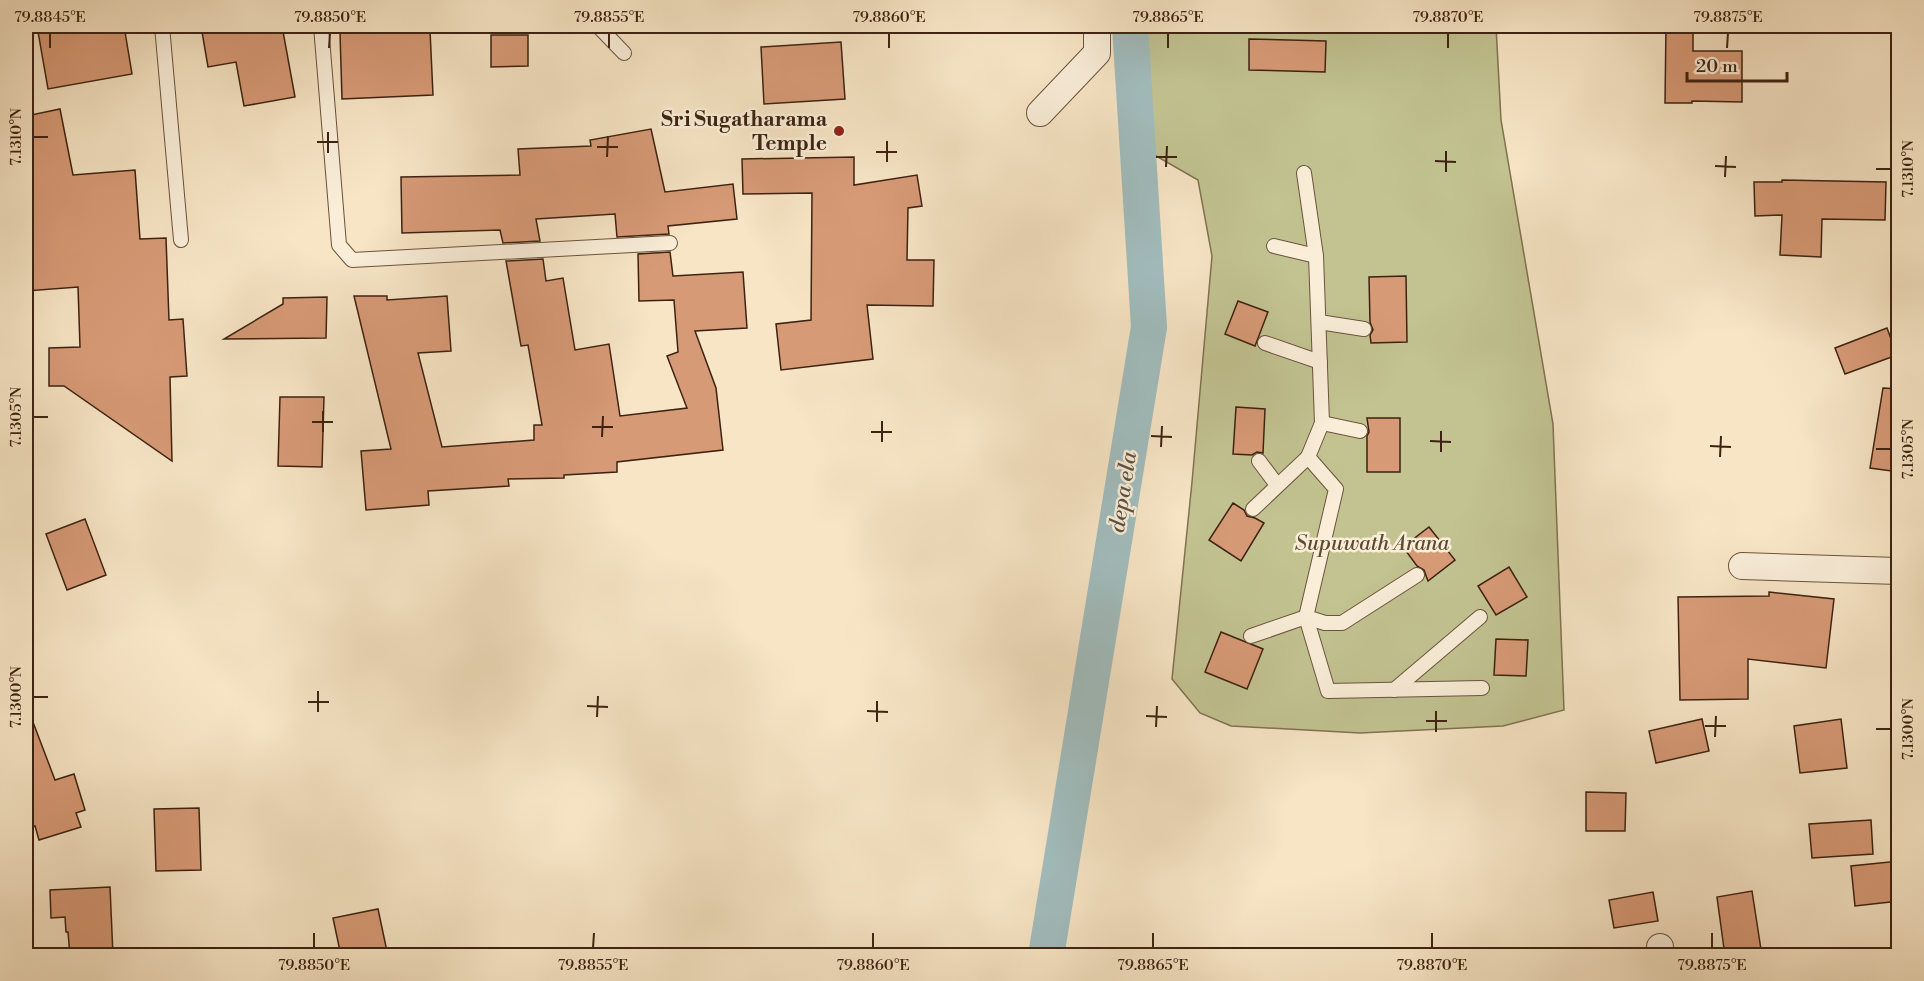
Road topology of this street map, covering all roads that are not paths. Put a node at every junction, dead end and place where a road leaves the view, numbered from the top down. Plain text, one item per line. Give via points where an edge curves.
1 (162, 26) edge
2 (321, 26) edge
3 (598, 26) edge
4 (1097, 26) edge
5 (624, 53) dead end
6 (1040, 113) dead end
7 (1304, 172) dead end
8 (181, 240) dead end
9 (670, 243) dead end
10 (1274, 246) dead end
11 (1316, 256) junction
12 (1319, 322) junction
13 (1364, 329) dead end
14 (1265, 343) dead end
15 (1320, 362) junction
16 (1322, 423) junction
17 (1360, 431) dead end
18 (1308, 457) junction
19 (1259, 461) dead end
20 (1277, 485) junction
21 (1253, 509) dead end
22 (1742, 567) dead end
23 (1899, 571) edge
24 (1417, 575) dead end
25 (1306, 616) junction
26 (1480, 617) dead end
27 (1251, 636) dead end
28 (1482, 688) dead end
29 (1394, 690) junction

1 - 8 lane
2 - 9 lane via 339,245 352,260
3 - 5 lane
4 - 6 street via 1097,53
7 - 11 lane
10 - 11 lane
11 - 12 lane
12 - 13 lane
12 - 15 lane
14 - 15 lane
15 - 16 lane
16 - 17 lane
16 - 18 lane
18 - 20 lane
18 - 25 lane via 1336,489
19 - 20 lane
20 - 21 lane
22 - 23 street
24 - 25 lane via 1342,623 1325,623
25 - 27 lane
25 - 29 lane via 1328,691
26 - 29 lane
28 - 29 lane

